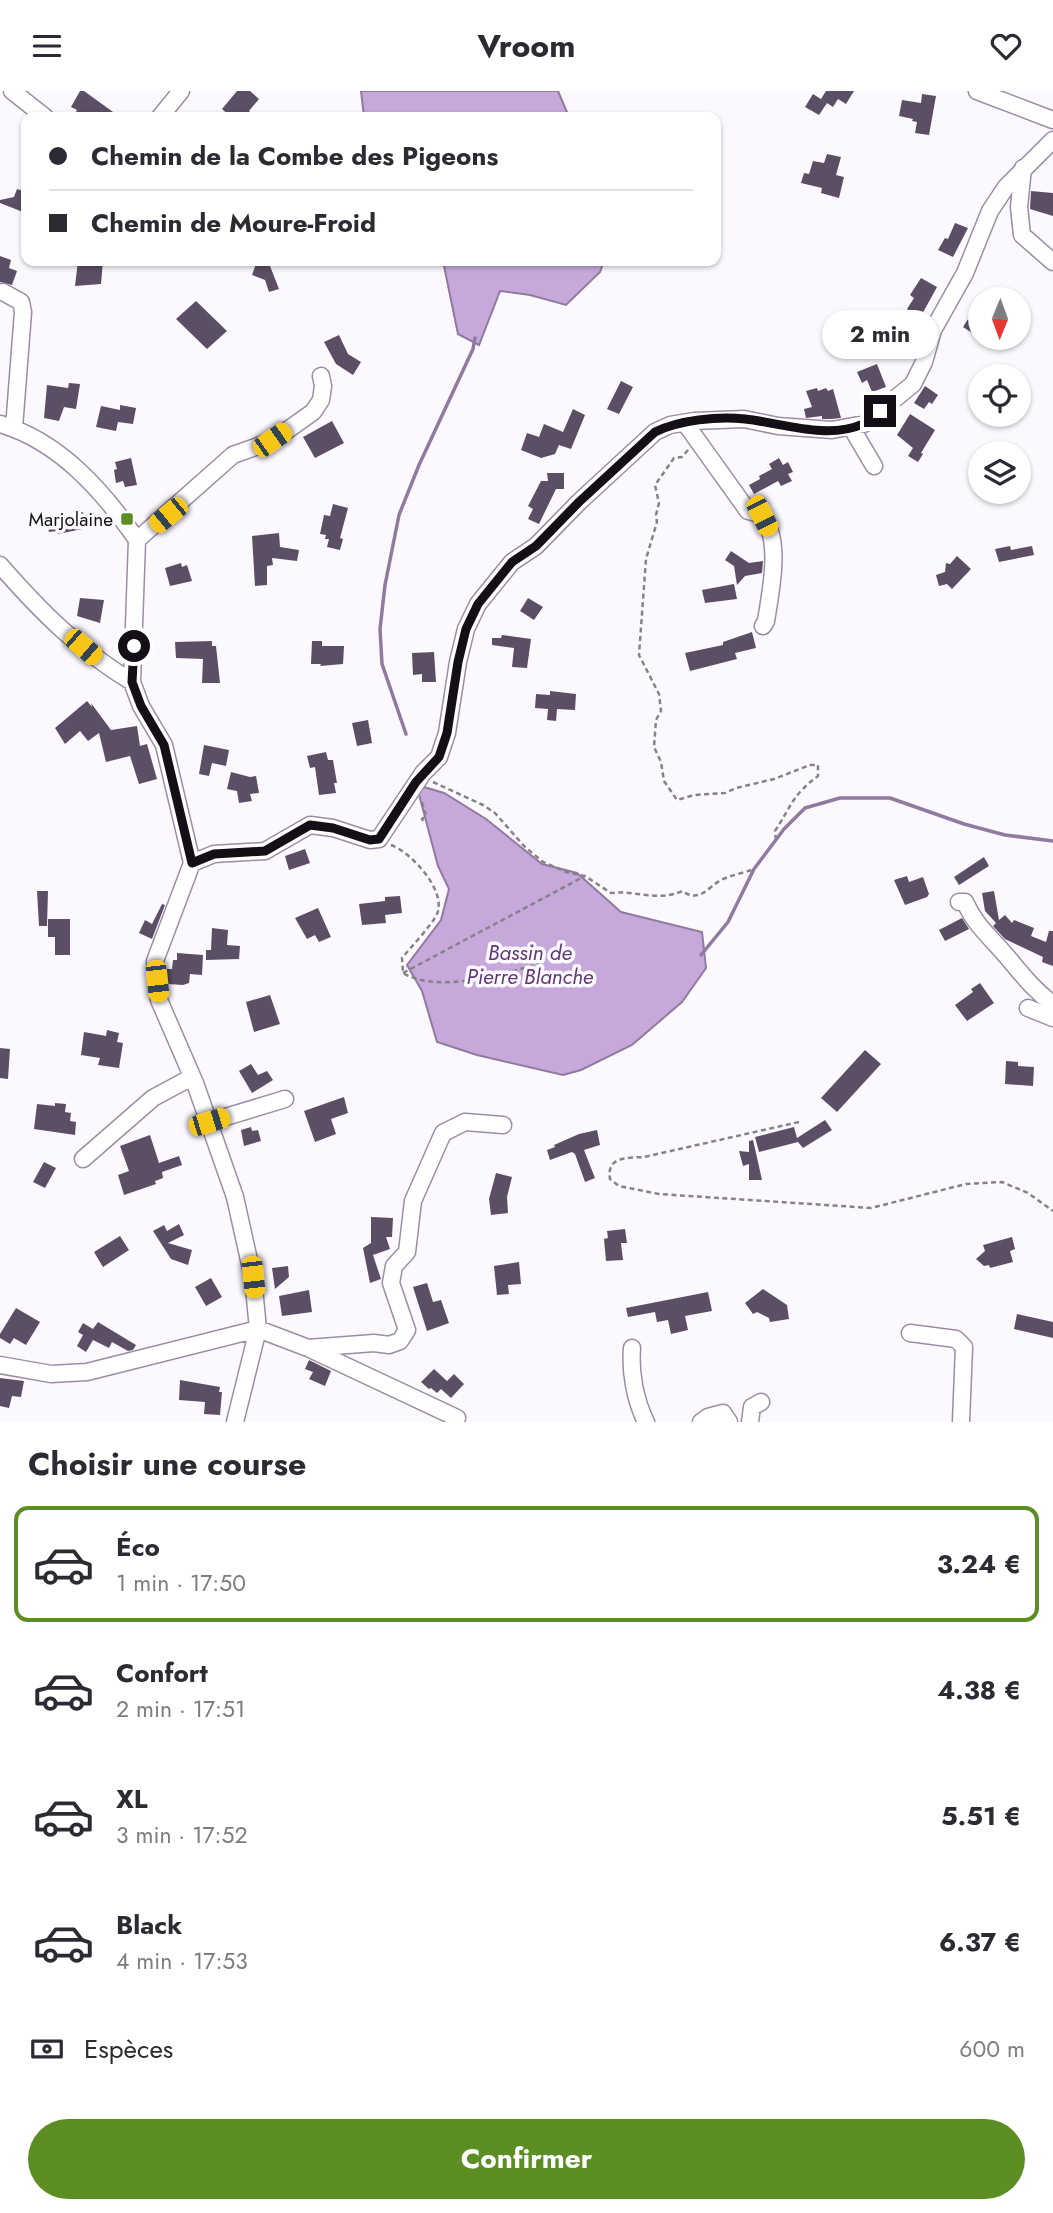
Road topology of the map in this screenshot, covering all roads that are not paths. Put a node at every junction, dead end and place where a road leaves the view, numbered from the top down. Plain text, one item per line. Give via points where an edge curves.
1 (12, 91) edge
2 (181, 91) edge
3 (977, 91) edge
4 (39, 112) edge
5 (164, 112) edge
6 (1053, 120) edge
7 (1053, 140) edge
8 (1023, 168) junction
9 (1053, 262) edge
10 (3, 292) dead end
11 (321, 376) dead end
12 (685, 423) junction
13 (7, 426) edge
14 (850, 427) junction
15 (874, 466) dead end
16 (137, 540) junction
17 (0, 565) edge
18 (763, 625) dead end
19 (132, 682) junction
20 (192, 863) junction
21 (959, 902) dead end
22 (1053, 1004) edge
23 (1028, 1009) dead end
24 (1053, 1018) edge
25 (192, 1077) junction
26 (285, 1099) dead end
27 (209, 1122) junction
28 (503, 1125) dead end
29 (83, 1159) dead end
30 (258, 1329) junction
31 (910, 1333) dead end
32 (308, 1348) junction
33 (632, 1348) dead end
34 (0, 1365) edge
35 (761, 1402) dead end
36 (457, 1418) dead end
37 (235, 1422) edge
38 (646, 1422) edge
39 (701, 1422) edge
40 (729, 1422) edge
41 (750, 1422) edge
42 (961, 1422) edge

1 - 4 street
2 - 5 street
3 - 6 street
7 - 8 street
8 - 9 street via 1022,235
8 - 14 street via 990,211 965,273 933,330 913,384 864,424
10 - 13 street via 21,302 23,312
11 - 16 street via 321,400 313,412 272,440 233,455
12 - 14 street via 744,419 778,426
12 - 18 street via 748,511 762,516 770,532 774,573
12 - 20 street via 655,432 536,546 512,562 478,604 466,629 439,757 379,839 310,825 265,851 214,854
13 - 16 street via 65,456 122,517
14 - 15 street
16 - 19 street
17 - 19 street via 41,613
19 - 20 street via 164,745
20 - 25 street via 155,961 159,1000
21 - 22 street via 965,902 980,929 1036,992
23 - 24 street
25 - 27 street
25 - 29 street via 153,1098
26 - 27 street
27 - 30 street via 234,1197 253,1277
28 - 32 street via 465,1122 443,1133 413,1201 407,1252 394,1266 391,1283 407,1330 400,1341
30 - 32 street
30 - 34 street via 87,1372 51,1374
30 - 37 street
31 - 42 street via 956,1339 964,1347
32 - 36 street
33 - 38 street via 631,1365
35 - 41 street via 752,1407
39 - 40 street via 723,1413

